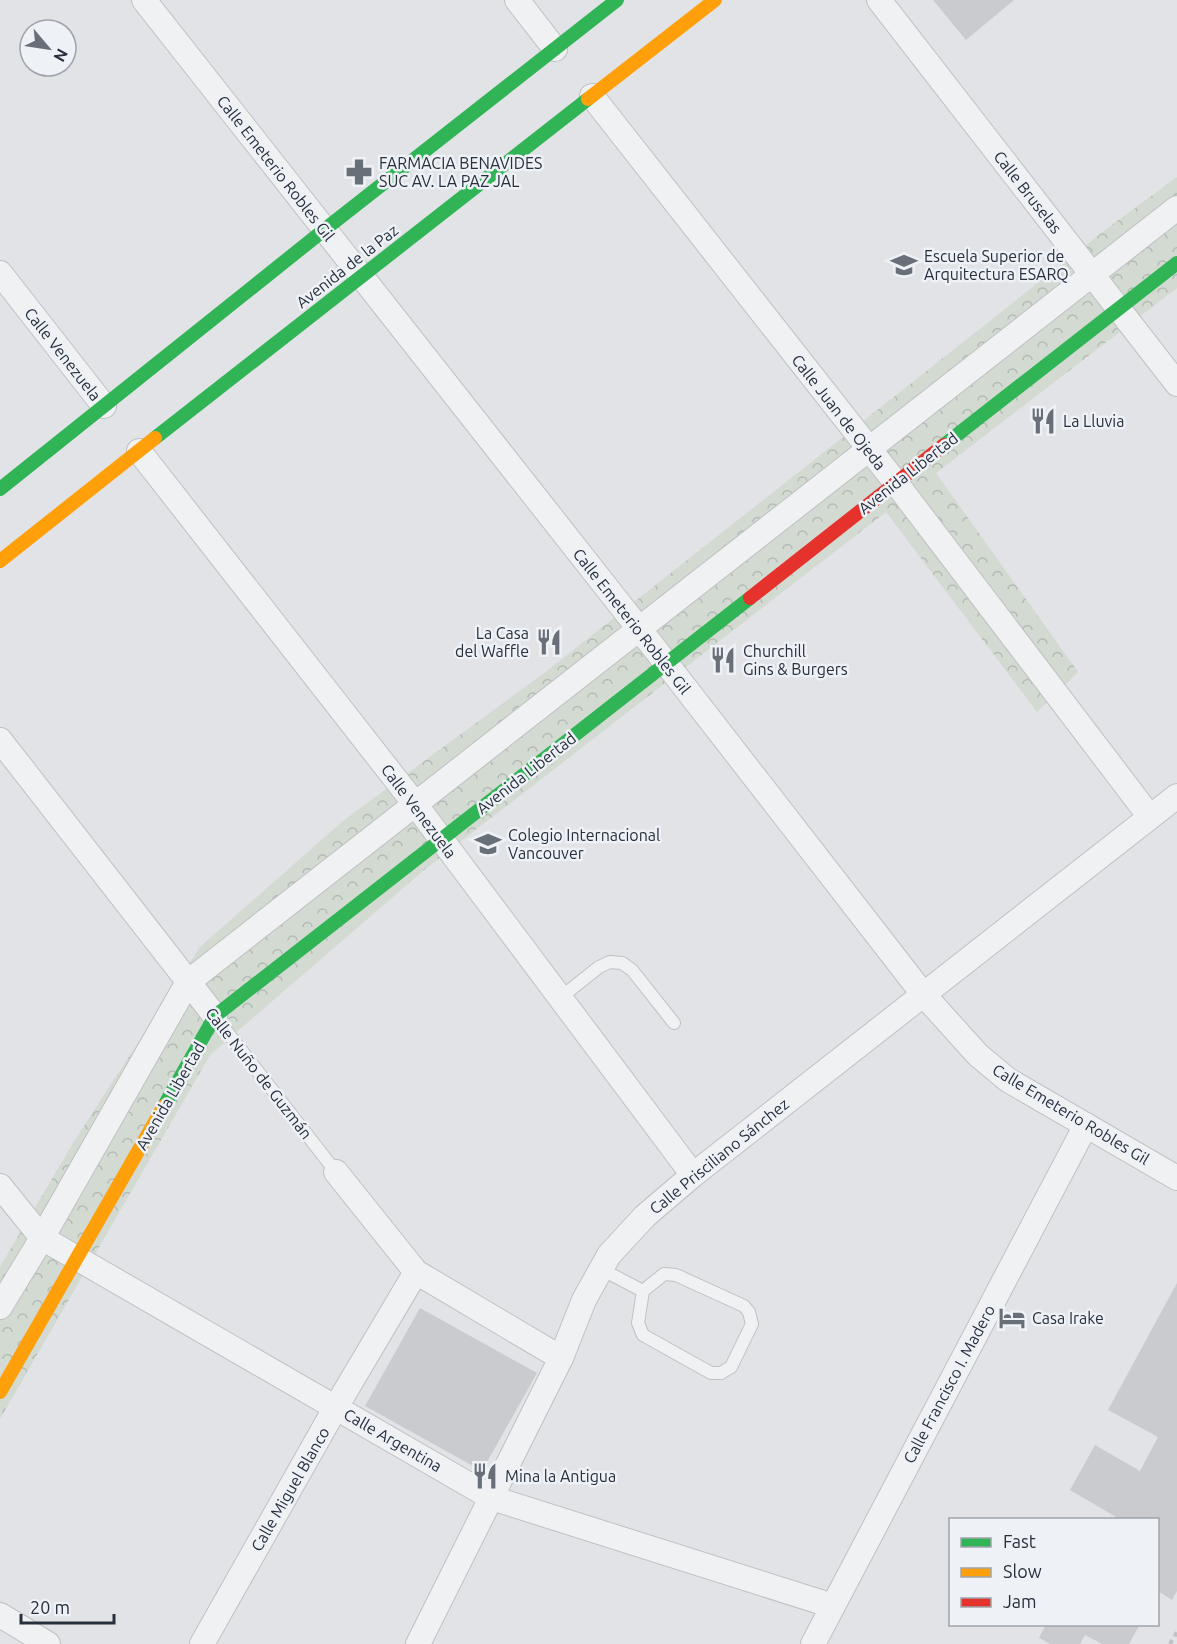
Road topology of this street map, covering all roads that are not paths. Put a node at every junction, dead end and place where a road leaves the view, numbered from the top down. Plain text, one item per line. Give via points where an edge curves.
1 (144, 0) edge
2 (517, 0) edge
3 (617, 0) edge
4 (715, 0) edge
5 (879, 0) edge
6 (555, 49) junction
7 (592, 96) junction
8 (1177, 208) edge
9 (324, 230) junction
10 (1177, 263) edge
11 (0, 273) edge
12 (1092, 274) junction
13 (361, 276) junction
14 (1118, 309) junction
15 (1177, 384) edge
16 (104, 406) junction
17 (868, 450) junction
18 (139, 451) junction
19 (896, 483) junction
20 (0, 489) edge
21 (0, 561) edge
22 (638, 629) junction
23 (666, 663) junction
24 (0, 740) edge
25 (1177, 796) edge
26 (415, 804) junction
27 (1149, 817) junction
28 (441, 840) junction
29 (188, 982) junction
30 (923, 994) junction
31 (560, 998) junction
32 (215, 1017) junction
33 (674, 1023) dead end
34 (1086, 1125) junction
35 (336, 1172) joint
36 (693, 1175) junction
37 (1177, 1178) edge
38 (0, 1186) edge
39 (42, 1238) junction
40 (78, 1258) junction
41 (601, 1269) junction
42 (416, 1272) junction
43 (643, 1291) junction
44 (0, 1306) edge
45 (561, 1358) junction
46 (0, 1392) edge
47 (336, 1407) junction
48 (492, 1498) junction
49 (833, 1606) junction
50 (0, 1615) edge
51 (48, 1644) edge
52 (202, 1644) edge
53 (418, 1644) edge
54 (813, 1644) edge

1 - 9 street, Calle Emeterio Robles Gil
2 - 6 street
3 - 6 street
4 - 7 street, Avenida de la Paz
5 - 12 street, Calle Bruselas
6 - 9 street
7 - 13 street, Avenida de la Paz
7 - 17 street, Calle Juan de Ojeda
8 - 12 street
9 - 13 street, Calle Emeterio Robles Gil
9 - 16 street
10 - 14 street, Avenida Libertad
11 - 16 street, Calle Venezuela
12 - 14 street, Calle Bruselas
12 - 17 street
13 - 18 street, Avenida de la Paz
13 - 22 street, Calle Emeterio Robles Gil
14 - 15 street, Calle Bruselas
14 - 19 street, Avenida Libertad
16 - 20 street
17 - 19 street, Calle Juan de Ojeda
17 - 22 street
18 - 21 street, Avenida de la Paz
18 - 26 street, Calle Venezuela
19 - 23 street, Avenida Libertad
19 - 27 street, Calle Juan de Ojeda
22 - 23 street, Calle Emeterio Robles Gil
22 - 26 street
23 - 28 street, Avenida Libertad
23 - 30 street, Calle Emeterio Robles Gil
24 - 29 street, Calle Nuño de Guzmán
25 - 27 street, Calle Prisciliano Sánchez
26 - 28 street, Calle Venezuela
26 - 29 street
27 - 30 street, Calle Prisciliano Sánchez
28 - 31 street, Calle Venezuela
28 - 32 street, Avenida Libertad
29 - 32 street, Calle Nuño de Guzmán
29 - 39 street
30 - 34 street, Calle Emeterio Robles Gil via 978,1055 1008,1080
30 - 36 street, Calle Prisciliano Sánchez
31 - 33 lane via 599,967 610,962 622,963
31 - 36 street, Calle Venezuela
32 - 35 lane, Calle Nuño de Guzmán
32 - 40 street, Avenida Libertad
34 - 37 street, Calle Emeterio Robles Gil
34 - 49 street, Calle Francisco I. Madero
35 - 42 street, Calle Nuño de Guzmán
36 - 41 street, Calle Prisciliano Sánchez via 645,1216
38 - 39 street, Calle Argentina
39 - 40 street, Calle Argentina
39 - 44 street
40 - 46 street, Avenida Libertad
40 - 47 street, Calle Argentina
41 - 43 lane
41 - 45 street, Calle Prisciliano Sánchez
42 - 45 street, Calle Nuño de Guzmán
42 - 47 street, Calle Miguel Blanco
43 - 43 lane via 638,1323 643,1335 711,1373 722,1373 731,1367 752,1324 744,1306 676,1275 664,1274
45 - 48 street, Calle Prisciliano Sánchez
47 - 48 street, Calle Argentina
47 - 52 street, Calle Miguel Blanco
48 - 49 street, Calle Argentina
48 - 53 street, Calle Prisciliano Sánchez
49 - 54 street, Calle Francisco I. Madero
50 - 51 street

